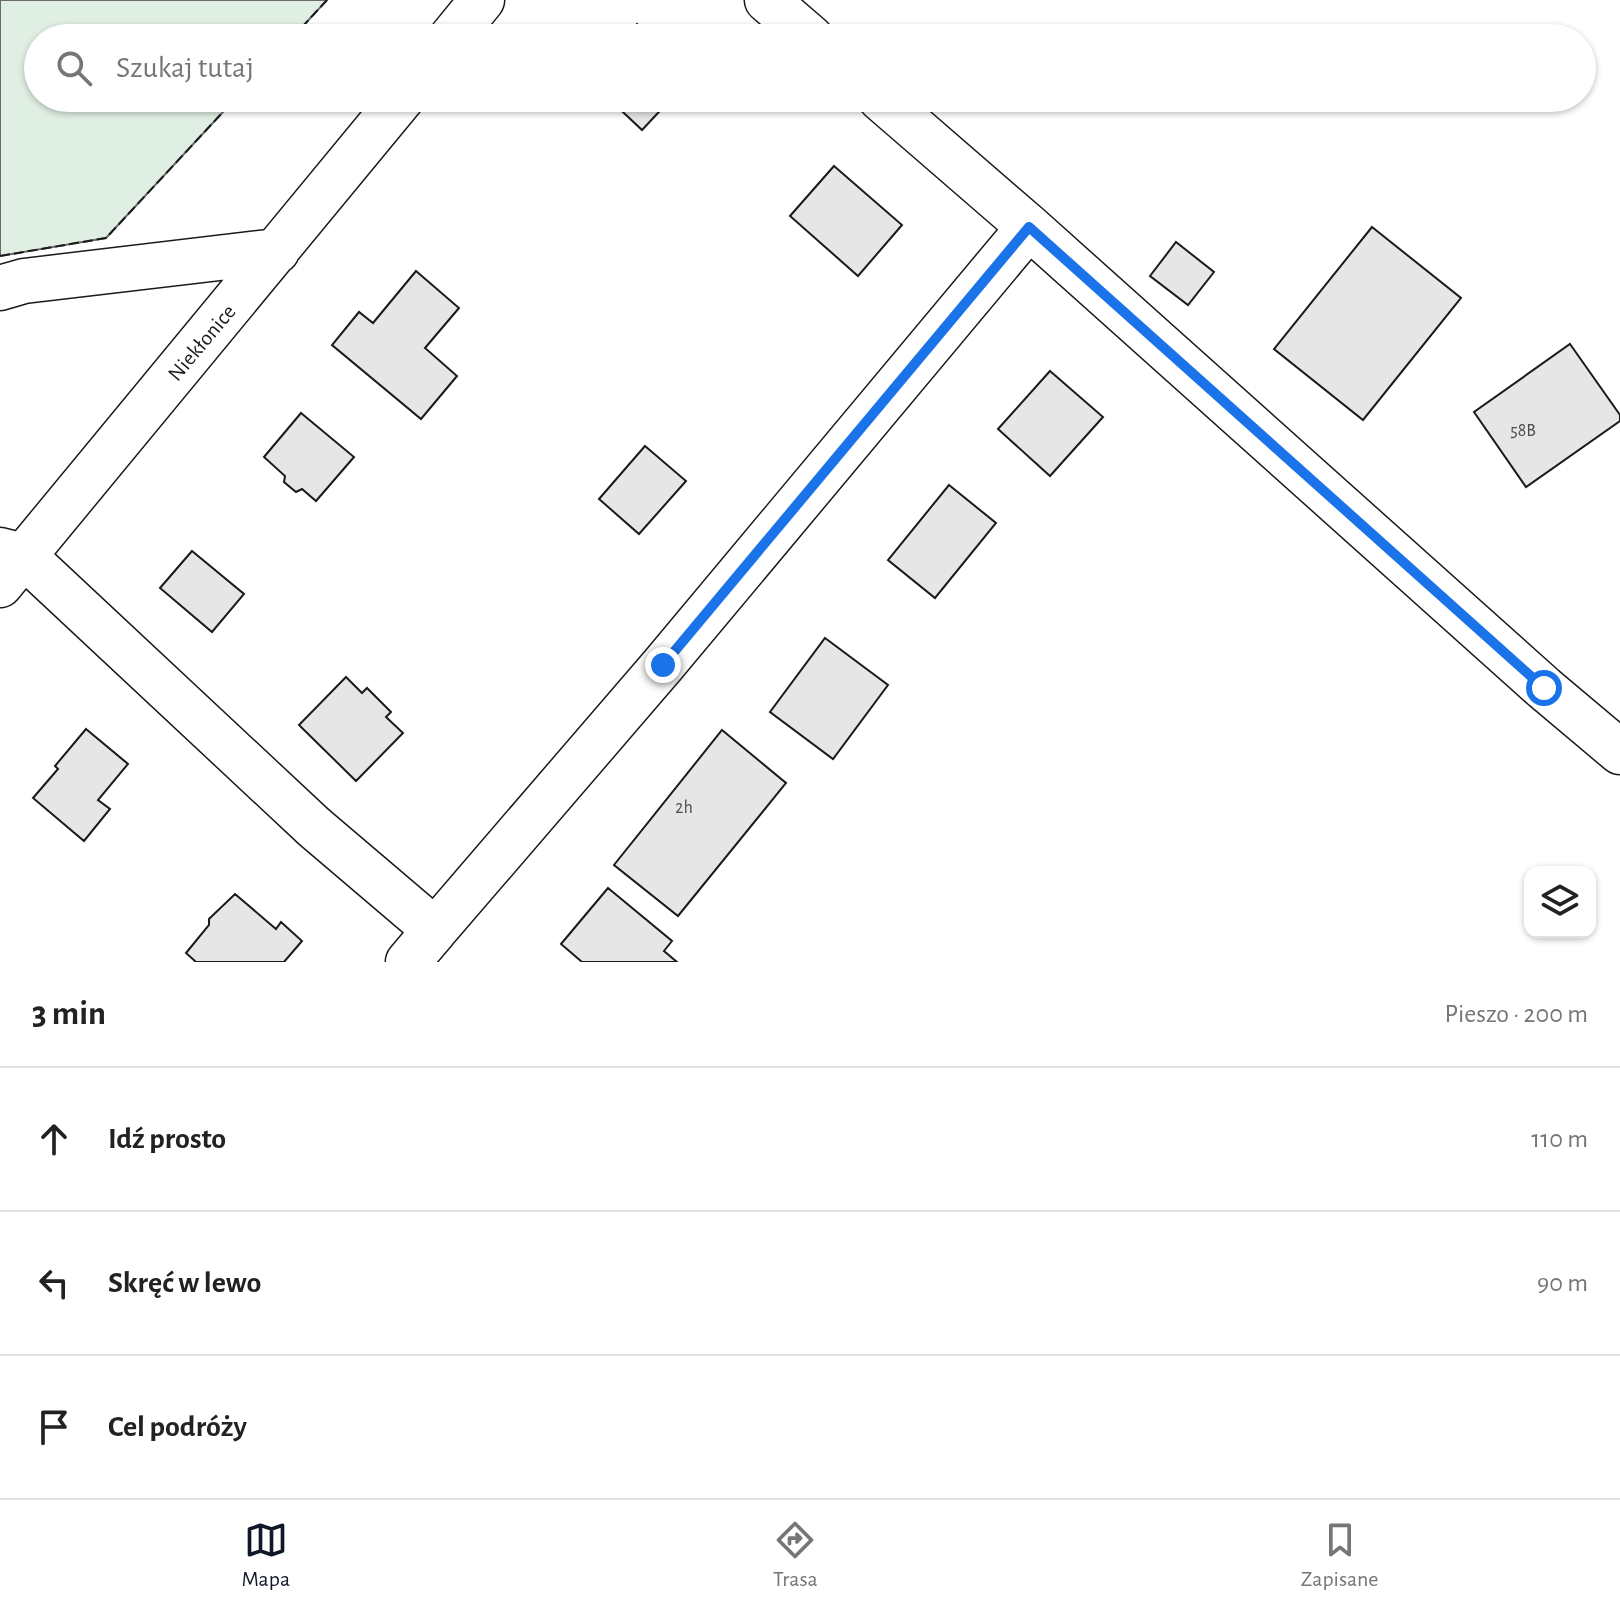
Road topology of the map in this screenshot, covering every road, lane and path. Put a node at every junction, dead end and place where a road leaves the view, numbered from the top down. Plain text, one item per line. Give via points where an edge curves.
1 (482, 0) edge
2 (767, 0) edge
3 (462, 24) edge
4 (795, 24) edge
5 (391, 112) edge
6 (896, 112) edge
7 (1029, 227) junction
8 (277, 251) junction
9 (0, 288) edge
10 (8, 564) edge
11 (1620, 752) edge
12 (422, 946) edge

1 - 3 street
2 - 4 street
5 - 8 street, Niekłonice
6 - 7 street
7 - 11 street
7 - 12 street
8 - 9 street
8 - 10 street, Niekłonice
10 - 12 street via 314,827

